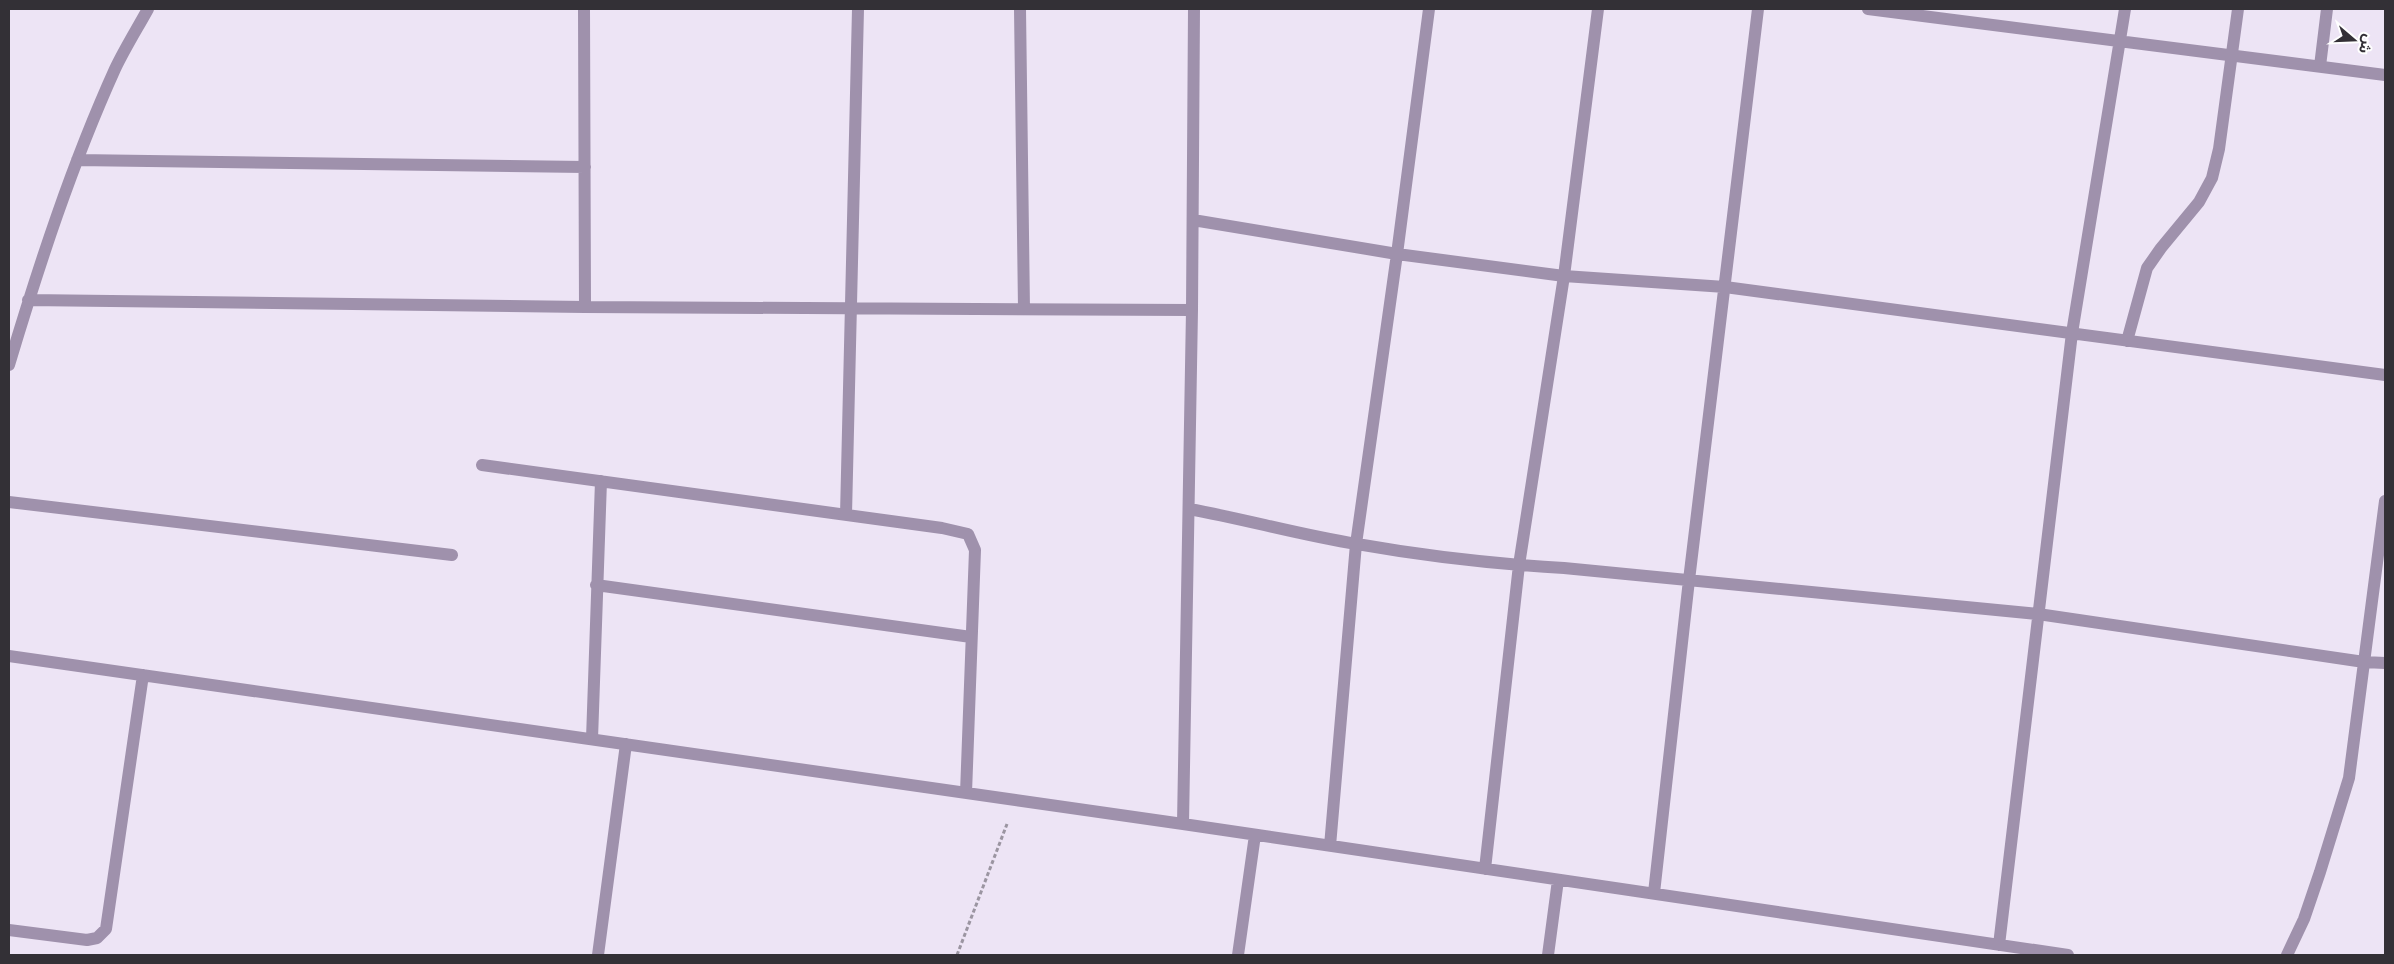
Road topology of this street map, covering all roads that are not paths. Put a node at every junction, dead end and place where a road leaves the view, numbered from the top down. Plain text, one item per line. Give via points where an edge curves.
1 (148, 9) edge
2 (584, 9) edge
3 (858, 9) edge
4 (1020, 9) edge
5 (1194, 9) edge
6 (1429, 9) edge
7 (1598, 9) edge
8 (1758, 9) edge
9 (1868, 9) edge
10 (2125, 9) edge
11 (2238, 9) edge
12 (2327, 9) edge
13 (2121, 40) junction
14 (2230, 54) junction
15 (2320, 66) junction
16 (2385, 75) edge
17 (77, 160) junction
18 (585, 167) junction
19 (1193, 220) junction
20 (1397, 254) junction
21 (1564, 276) junction
22 (1725, 287) junction
23 (28, 300) junction
24 (585, 308) junction
25 (852, 308) junction
26 (1024, 309) junction
27 (1192, 310) junction
28 (2072, 333) junction
29 (2127, 340) junction
30 (9, 364) edge
31 (2385, 375) edge
32 (482, 465) dead end
33 (601, 482) junction
34 (2385, 501) edge
35 (9, 502) edge
36 (1189, 509) junction
37 (846, 515) junction
38 (1356, 544) junction
39 (452, 555) dead end
40 (1519, 565) junction
41 (1689, 580) junction
42 (596, 585) junction
43 (2038, 614) junction
44 (972, 637) junction
45 (9, 656) edge
46 (2364, 662) junction
47 (2385, 663) edge
48 (143, 675) junction
49 (592, 739) junction
50 (626, 744) junction
51 (966, 793) junction
52 (1183, 824) junction
53 (1255, 835) junction
54 (1330, 846) junction
55 (1485, 868) junction
56 (1558, 880) junction
57 (1654, 892) junction
58 (9, 930) edge
59 (1999, 945) junction
60 (598, 955) edge
61 (1238, 955) edge
62 (1548, 955) edge
63 (2068, 955) edge
64 (2287, 955) edge

1 - 17 street via 116,68
2 - 18 street
3 - 25 street
4 - 26 street
5 - 19 street
6 - 20 street
7 - 21 street
8 - 22 street
9 - 13 street
10 - 13 street
11 - 14 street
12 - 15 street
13 - 14 street
13 - 28 street
14 - 15 street
14 - 29 street via 2219,149 2212,178 2199,202 2147,268
15 - 16 street
17 - 18 street
17 - 23 street
18 - 24 street
19 - 20 street
19 - 27 street
20 - 21 street
20 - 38 street
21 - 22 street
21 - 40 street
22 - 28 street
22 - 41 street
23 - 24 street
23 - 30 street
24 - 25 street
25 - 26 street
25 - 37 street
26 - 27 street
27 - 36 street
28 - 29 street
28 - 43 street
29 - 31 street
32 - 33 street
33 - 37 street
33 - 42 street
34 - 46 street
35 - 39 street
36 - 38 street
36 - 52 street
37 - 44 street via 968,534 975,550
38 - 40 street
38 - 54 street
40 - 41 street
40 - 55 street
41 - 43 street
41 - 57 street
42 - 44 street
42 - 49 street
43 - 46 street
43 - 59 street
44 - 51 street
45 - 48 street
46 - 47 street
46 - 64 street via 2349,778 2304,919
48 - 49 street
48 - 58 street via 106,929 97,938 87,940
49 - 50 street
50 - 51 street
50 - 60 street
51 - 52 street
52 - 53 street
53 - 54 street
53 - 61 street
54 - 55 street
55 - 56 street
56 - 57 street
56 - 62 street
57 - 59 street
59 - 63 street

